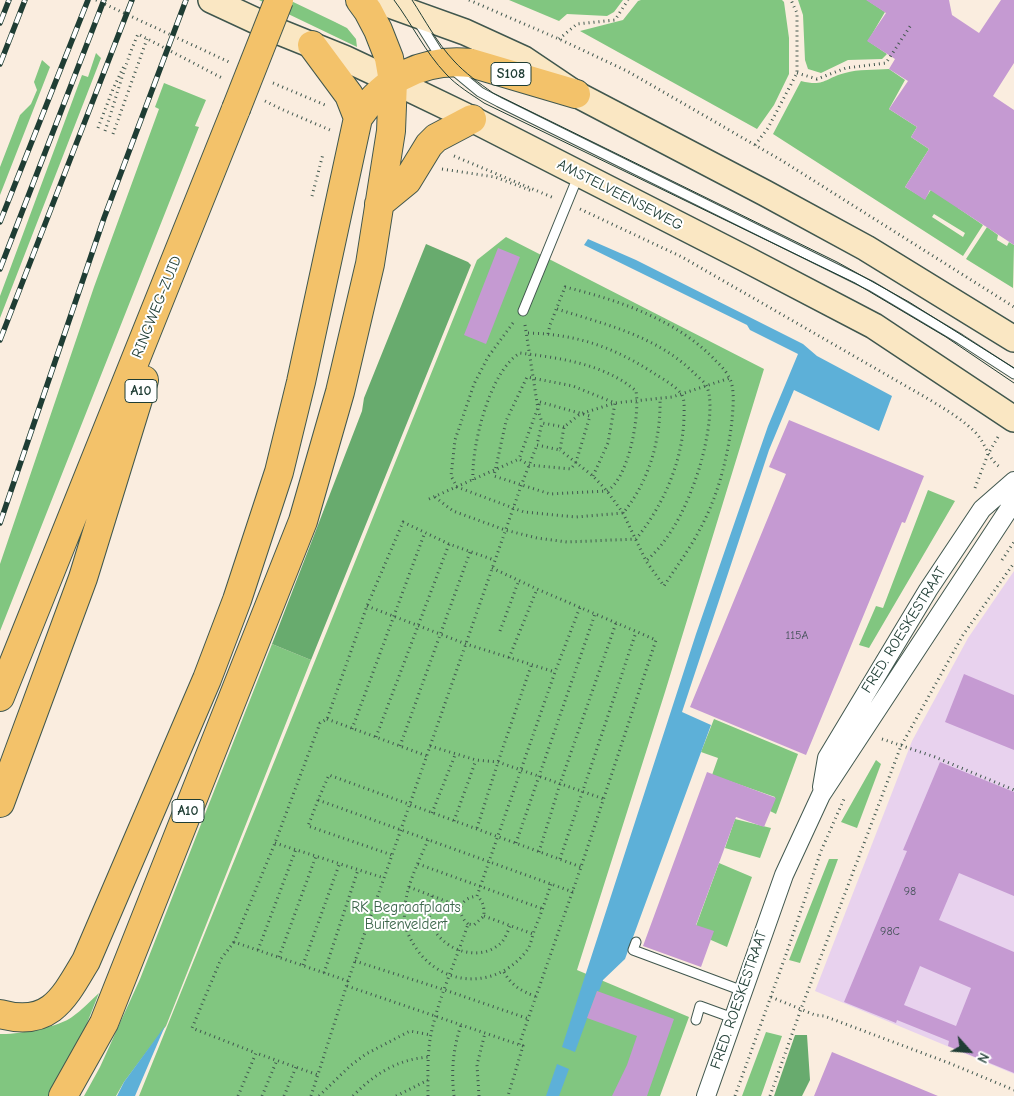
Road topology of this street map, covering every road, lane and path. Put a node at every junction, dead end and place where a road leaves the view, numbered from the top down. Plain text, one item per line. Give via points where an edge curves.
1 (211, 0) edge
2 (279, 0) edge
3 (360, 0) edge
4 (376, 0) edge
5 (469, 0) edge
6 (628, 0) edge
7 (791, 0) edge
8 (409, 7) edge
9 (911, 25) dead end
10 (138, 34) dead end
11 (148, 39) dead end
12 (559, 39) junction
13 (312, 45) junction
14 (128, 57) junction
15 (445, 62) junction
16 (797, 73) junction
17 (393, 81) junction
18 (576, 94) junction
19 (358, 118) junction
20 (472, 119) junction
21 (98, 128) dead end
22 (329, 130) dead end
23 (105, 131) dead end
24 (113, 134) dead end
25 (326, 139) dead end
26 (429, 145) junction
27 (755, 145) junction
28 (324, 148) dead end
29 (579, 174) junction
30 (312, 196) dead end
31 (568, 203) junction
32 (198, 204) junction
33 (379, 204) junction
34 (1014, 307) edge
35 (557, 309) junction
36 (524, 311) junction
37 (527, 334) junction
38 (548, 334) junction
39 (1014, 339) edge
40 (530, 354) junction
41 (1014, 374) edge
42 (534, 378) junction
43 (730, 378) junction
44 (707, 386) junction
45 (681, 394) junction
46 (660, 399) junction
47 (638, 401) junction
48 (615, 403) junction
49 (538, 409) junction
50 (580, 414) junction
51 (1014, 419) edge
52 (542, 423) junction
53 (564, 427) junction
54 (537, 445) junction
55 (560, 450) junction
56 (988, 454) dead end
57 (519, 459) junction
58 (576, 462) junction
59 (530, 465) junction
60 (495, 470) junction
61 (593, 476) junction
62 (473, 480) junction
63 (1014, 481) edge
64 (521, 486) junction
65 (457, 487) junction
66 (1014, 490) edge
67 (608, 491) junction
68 (435, 497) junction
69 (429, 500) dead end
70 (513, 508) junction
71 (623, 513) junction
72 (505, 530) junction
73 (424, 532) junction
74 (636, 539) junction
75 (449, 544) junction
76 (470, 552) junction
77 (494, 560) junction
78 (646, 561) junction
79 (1014, 563) edge
80 (492, 568) junction
81 (519, 580) junction
82 (537, 589) junction
83 (367, 606) junction
84 (580, 607) junction
85 (595, 614) junction
86 (394, 617) junction
87 (616, 623) junction
88 (418, 626) junction
89 (500, 631) dead end
90 (636, 632) junction
91 (440, 634) junction
92 (466, 644) junction
93 (509, 658) junction
94 (532, 666) dead end
95 (555, 672) junction
96 (0, 697) edge
97 (326, 719) junction
98 (352, 729) junction
99 (376, 737) junction
100 (878, 738) dead end
101 (400, 746) junction
102 (430, 746) junction
103 (902, 746) junction
104 (455, 755) junction
105 (427, 756) junction
106 (476, 760) junction
107 (498, 762) junction
108 (521, 770) junction
109 (539, 776) junction
110 (560, 784) junction
111 (1014, 790) edge
112 (582, 791) junction
113 (821, 795) junction
114 (846, 797) dead end
115 (604, 799) junction
116 (318, 800) junction
117 (0, 802) edge
118 (410, 805) junction
119 (432, 813) junction
120 (454, 821) junction
121 (477, 828) junction
122 (400, 831) junction
123 (497, 836) junction
124 (428, 840) junction
125 (274, 843) junction
126 (516, 843) junction
127 (296, 850) junction
128 (539, 852) junction
129 (392, 855) junction
130 (316, 856) junction
131 (560, 859) junction
132 (489, 862) junction
133 (418, 864) junction
134 (339, 865) junction
135 (581, 867) junction
136 (358, 870) junction
137 (384, 878) junction
138 (550, 884) junction
139 (481, 886) junction
140 (409, 887) junction
141 (573, 892) junction
142 (432, 896) junction
143 (477, 896) junction
144 (461, 906) junction
145 (543, 909) junction
146 (484, 916) junction
147 (468, 924) junction
148 (510, 926) junction
149 (533, 934) junction
150 (234, 942) junction
151 (636, 942) dead end
152 (258, 950) junction
153 (459, 951) junction
154 (279, 957) junction
155 (355, 961) junction
156 (303, 965) junction
157 (504, 972) junction
158 (324, 973) junction
159 (450, 975) junction
160 (348, 981) junction
161 (347, 986) junction
162 (445, 990) junction
163 (742, 991) junction
164 (536, 997) junction
165 (771, 997) junction
166 (801, 1009) junction
167 (0, 1014) edge
168 (436, 1016) junction
169 (733, 1018) junction
170 (529, 1019) junction
171 (696, 1020) dead end
172 (460, 1025) junction
173 (484, 1033) junction
174 (431, 1035) junction
175 (520, 1045) junction
176 (256, 1053) junction
177 (429, 1056) junction
178 (277, 1060) junction
179 (296, 1067) junction
180 (318, 1075) junction
181 (428, 1080) junction
182 (1014, 1090) edge
183 (321, 1095) edge
184 (63, 1096) edge
185 (238, 1096) edge
186 (262, 1096) edge
187 (284, 1096) edge
188 (311, 1096) edge
189 (353, 1096) edge
190 (396, 1096) edge
191 (428, 1096) edge
192 (454, 1096) edge
193 (479, 1096) edge
194 (508, 1096) edge
195 (706, 1096) edge
196 (735, 1096) edge
197 (770, 1096) edge

1 - 13 main road, AMSTELVEENSEWEG
2 - 32 highway, RINGWEG-ZUID / A10, bridge
3 - 17 highway via 384,44
4 - 8 main road, S108
5 - 12 path
6 - 12 path via 614,20 577,24
7 - 16 path via 797,13
8 - 15 lane, AMSTELVEENSEWEG
8 - 18 main road, S108 via 524,59
9 - 16 path via 886,63 846,68 817,79
10 - 14 path
11 - 24 path
12 - 27 path via 627,70
13 - 17 main road, AMSTELVEENSEWEG
13 - 19 highway via 349,95
14 - 21 path
14 - 23 path
15 - 17 highway, S108 via 413,71
15 - 18 highway, S108 via 471,62
15 - 41 lane, AMSTELVEENSEWEG via 480,92 872,286
16 - 27 path via 768,128
17 - 19 highway, A10 via 374,96
17 - 20 main road, AMSTELVEENSEWEG
17 - 33 highway, A10 via 390,131
18 - 39 main road, S108 via 866,248
19 - 167 highway, A10 via 279,472 207,679 86,961 66,996 48,1012 28,1017
20 - 26 highway via 447,131
20 - 29 main road, AMSTELVEENSEWEG
22 - 25 path
26 - 31 path, AMSTELVEENSEWEG
26 - 33 highway via 407,181
27 - 34 path
28 - 30 path
29 - 31 lane
29 - 51 main road, AMSTELVEENSEWEG via 874,326
31 - 36 lane
31 - 56 path, AMSTELVEENSEWEG via 682,257 925,396 978,435
32 - 96 highway, RINGWEG-ZUID / A10
32 - 117 highway, A10 via 84,578
33 - 184 highway, A10 via 370,264 340,392 303,521 104,1023
35 - 38 path
35 - 43 path via 565,287 624,304 692,340 710,354
35 - 44 path via 615,326 652,342 688,367
36 - 37 path
36 - 65 path via 504,332 474,384 455,440 451,476
37 - 38 path
37 - 40 path
38 - 45 path via 601,345 620,353 665,380
40 - 42 path
40 - 47 path via 592,366 609,373 636,391
40 - 62 path via 520,353 513,357 485,408 472,467
42 - 48 path via 573,386
42 - 49 path
42 - 60 path via 526,377 506,421
43 - 44 path
43 - 78 path via 730,442 700,529 664,586
44 - 45 path
44 - 78 path via 708,426 702,460 690,497 656,552
45 - 46 path
45 - 74 path via 684,426 673,471 653,515
46 - 47 path
46 - 71 path via 659,434 651,462
47 - 48 path
47 - 67 path via 634,438 623,469
48 - 50 path
48 - 61 path via 608,443
49 - 50 path via 540,402
49 - 52 path
49 - 57 path
50 - 53 path
50 - 58 path via 590,416
52 - 53 path
52 - 54 path
53 - 55 path
54 - 55 path
54 - 59 path
55 - 58 path
57 - 59 path
57 - 60 path
58 - 59 path via 571,470
58 - 61 path
59 - 64 path
60 - 62 path
60 - 64 path via 494,476
61 - 67 path
62 - 65 path
63 - 113 street, FRED. ROESKESTRAAT via 982,509 928,590 827,758
64 - 67 path via 550,494
64 - 70 path
65 - 68 path
65 - 70 path
66 - 113 street, FRED. ROESKESTRAAT via 1009,509
67 - 71 path
68 - 69 path
68 - 72 path via 453,511
70 - 71 path via 576,518
70 - 72 path
71 - 74 path
72 - 74 path via 567,542
72 - 77 path
73 - 75 path
73 - 83 path via 403,522
73 - 86 path
74 - 78 path
75 - 76 path
75 - 88 path
76 - 77 path
76 - 91 path
77 - 80 path
79 - 103 path via 963,635
80 - 81 path
80 - 92 path
81 - 82 path
81 - 89 path
82 - 84 path
82 - 93 path
83 - 86 path
83 - 97 path
84 - 85 path
84 - 95 path
85 - 87 path
85 - 109 path
86 - 88 path
86 - 98 path
87 - 90 path
87 - 110 path
88 - 91 path
88 - 99 path
90 - 112 path
90 - 115 path via 656,640
91 - 92 path
91 - 101 path
92 - 93 path
92 - 102 path
93 - 95 path
94 - 107 path
95 - 108 path
97 - 98 path
97 - 125 path via 320,723
98 - 99 path
99 - 101 path
100 - 103 path
101 - 105 path
102 - 104 path
102 - 105 path
103 - 111 path
103 - 166 path
104 - 106 path
104 - 119 path
105 - 118 path
106 - 107 path
106 - 120 path
107 - 108 path
107 - 121 path
108 - 109 path
108 - 123 path
109 - 110 path
109 - 126 path
110 - 112 path
110 - 128 path
112 - 115 path
112 - 131 path
113 - 163 street, FRED. ROESKESTRAAT via 784,875
114 - 165 path via 821,851
115 - 135 path
116 - 118 path via 329,775
116 - 122 path
116 - 129 path via 308,826
118 - 119 path
118 - 122 path
119 - 120 path
120 - 121 path
121 - 123 path
122 - 124 path
122 - 129 path
123 - 126 path
123 - 132 path
124 - 132 path
124 - 133 path
125 - 127 path
125 - 150 path
126 - 128 path
127 - 130 path
127 - 152 path
128 - 131 path
129 - 137 path
130 - 134 path
130 - 154 path
131 - 135 path
132 - 138 path
132 - 139 path
133 - 139 path
133 - 140 path
134 - 136 path
134 - 156 path
135 - 141 path
136 - 137 path
136 - 158 path
137 - 155 path
138 - 141 path
138 - 145 path
139 - 143 path
139 - 145 path
140 - 142 path
140 - 159 path via 404,903 410,940 434,968
141 - 164 path
142 - 144 path
142 - 153 path via 430,921 436,934
143 - 144 path via 465,900
143 - 146 path via 482,901
144 - 147 path via 460,913
145 - 149 path
146 - 147 path via 474,924
146 - 148 path
147 - 153 path
148 - 149 path
148 - 153 path via 501,943 491,949
149 - 157 path via 529,948
150 - 152 path
150 - 176 path via 221,959 192,1028
151 - 163 lane via 633,950
152 - 154 path
153 - 159 path
154 - 156 path
155 - 160 path
155 - 162 path
156 - 158 path
157 - 159 path via 471,980
157 - 164 path via 518,989
158 - 160 path
159 - 162 path
160 - 161 path
161 - 168 path
161 - 180 path
162 - 168 path
162 - 170 path
163 - 169 street, FRED. ROESKESTRAAT
164 - 170 path
165 - 166 path
165 - 196 path
166 - 182 path
166 - 197 path
168 - 172 path
168 - 174 path
169 - 171 lane via 700,1006
169 - 195 street, FRED. ROESKESTRAAT
170 - 175 path
172 - 173 path
172 - 192 path via 452,1062
173 - 175 path
173 - 193 path via 477,1065
174 - 177 path
174 - 183 path via 410,1031 366,1054
175 - 194 path via 523,1046
176 - 178 path
176 - 185 path
177 - 181 path
177 - 189 path via 396,1064 374,1077
178 - 179 path
178 - 186 path
179 - 180 path
179 - 187 path
180 - 188 path
181 - 190 path
181 - 191 path

